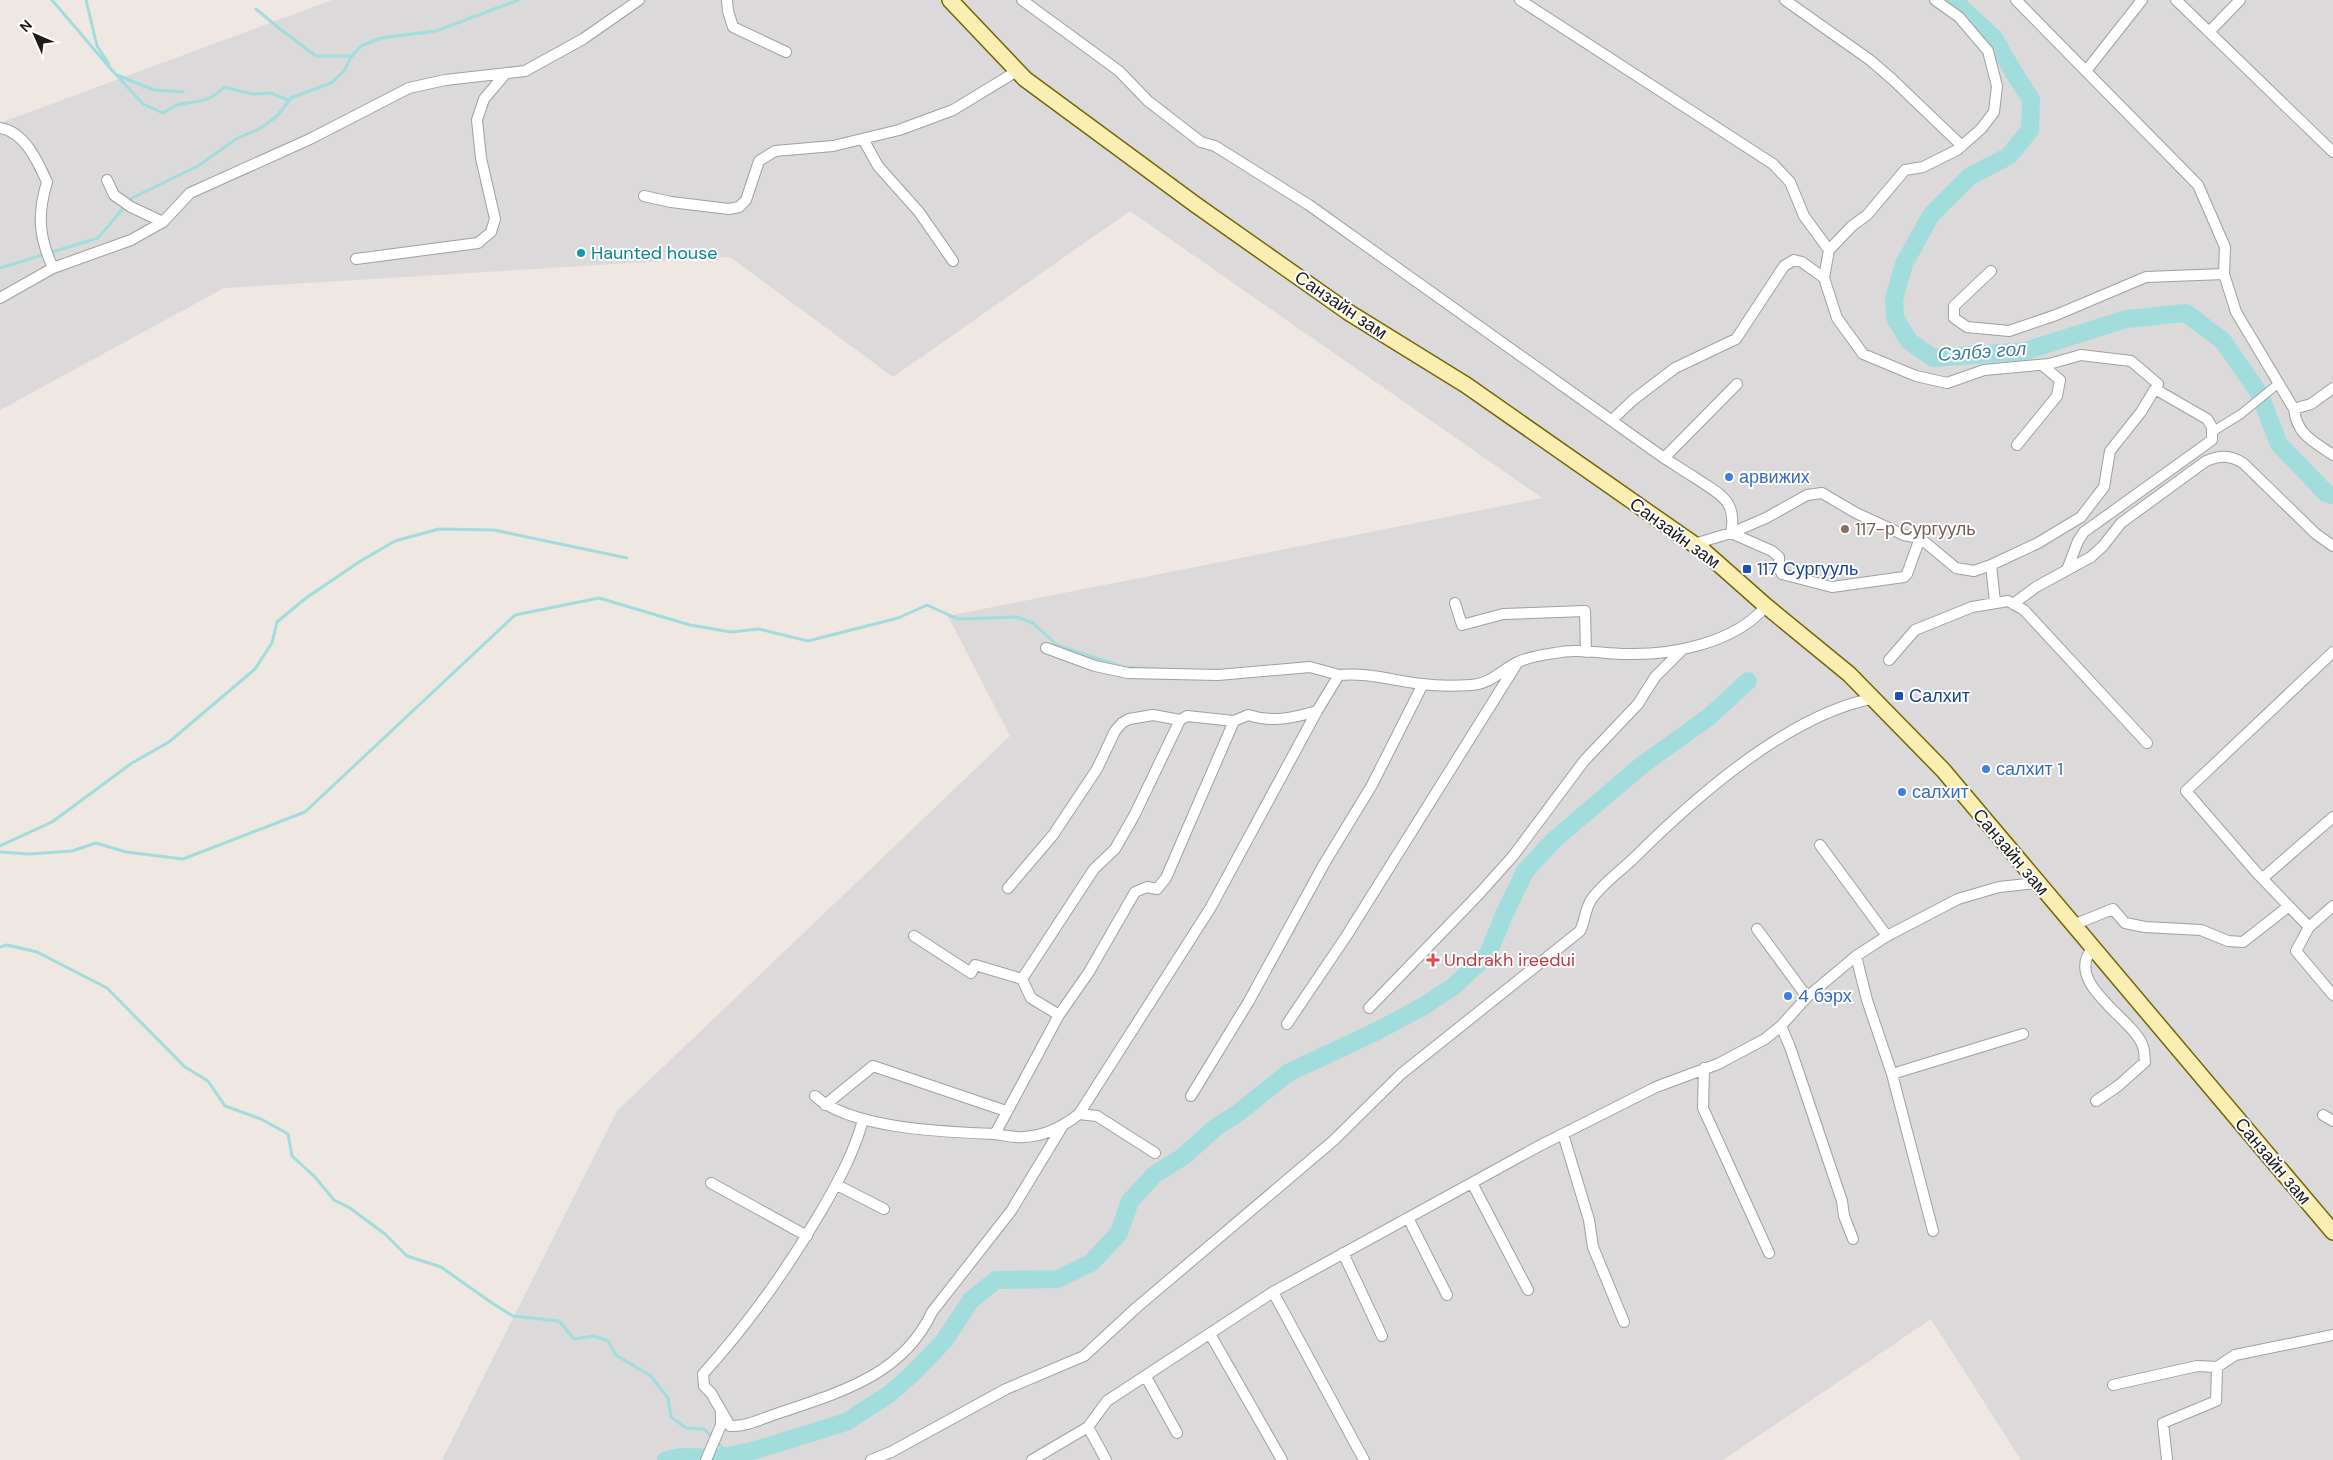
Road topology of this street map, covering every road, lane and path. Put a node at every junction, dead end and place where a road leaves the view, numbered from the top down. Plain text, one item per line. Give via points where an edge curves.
1 (639, 0) edge
2 (727, 0) edge
3 (950, 0) edge
4 (1022, 0) edge
5 (1520, 0) edge
6 (1785, 0) edge
7 (1936, 0) edge
8 (2016, 0) edge
9 (2142, 0) edge
10 (2176, 0) edge
11 (2240, 0) edge
12 (1038, 4) edge
13 (2209, 32) junction
14 (786, 52) dead end
15 (1017, 71) junction
16 (2086, 71) junction
17 (506, 73) junction
18 (0, 128) edge
19 (863, 139) junction
20 (1962, 146) junction
21 (2333, 152) edge
22 (107, 180) dead end
23 (644, 196) dead end
24 (163, 222) junction
25 (1829, 250) junction
26 (356, 259) dead end
27 (953, 261) dead end
28 (53, 268) junction
29 (1991, 271) dead end
30 (2224, 274) junction
31 (1824, 278) junction
32 (0, 298) edge
33 (2042, 365) junction
34 (2279, 383) junction
35 (1737, 384) dead end
36 (2333, 388) edge
37 (2155, 389) junction
38 (2294, 409) junction
39 (1612, 420) junction
40 (2212, 432) junction
41 (2017, 445) dead end
42 (2333, 455) edge
43 (1664, 458) junction
44 (1731, 533) junction
45 (1920, 538) junction
46 (1694, 544) junction
47 (2333, 546) edge
48 (1991, 565) junction
49 (2067, 570) junction
50 (1995, 602) junction
51 (1455, 603) dead end
52 (2013, 604) junction
53 (1766, 606) junction
54 (1046, 648) dead end
55 (1681, 651) junction
56 (1586, 652) junction
57 (2333, 652) edge
58 (1888, 660) dead end
59 (1518, 662) junction
60 (1339, 675) junction
61 (1422, 684) junction
62 (1875, 698) junction
63 (1317, 710) junction
64 (1180, 720) junction
65 (1234, 721) junction
66 (2147, 743) dead end
67 (2333, 817) edge
68 (1820, 845) dead end
69 (2263, 878) junction
70 (2037, 883) junction
71 (1008, 888) dead end
72 (2289, 906) junction
73 (2333, 906) edge
74 (2073, 925) junction
75 (2309, 927) junction
76 (1757, 929) dead end
77 (914, 936) dead end
78 (1886, 936) junction
79 (2092, 949) junction
80 (1856, 956) junction
81 (1022, 979) junction
82 (2332, 991) edge
83 (1807, 997) junction
84 (1368, 1008) dead end
85 (1059, 1016) junction
86 (1287, 1024) dead end
87 (1781, 1026) junction
88 (2023, 1034) dead end
89 (1704, 1068) junction
90 (1892, 1074) junction
91 (815, 1096) dead end
92 (1191, 1096) dead end
93 (2096, 1101) dead end
94 (825, 1106) junction
95 (1006, 1111) junction
96 (1079, 1114) junction
97 (2323, 1115) dead end
98 (863, 1120) junction
99 (2333, 1122) edge
100 (1062, 1127) junction
101 (995, 1134) junction
102 (1563, 1134) junction
103 (1155, 1154) dead end
104 (711, 1183) dead end
105 (1472, 1183) junction
106 (837, 1185) junction
107 (884, 1210) dead end
108 (1408, 1218) junction
109 (1933, 1231) dead end
110 (2333, 1232) edge
111 (807, 1236) junction
112 (1852, 1239) dead end
113 (1769, 1253) dead end
114 (1343, 1254) junction
115 (1528, 1290) dead end
116 (1273, 1292) junction
117 (1447, 1296) dead end
118 (1624, 1322) dead end
119 (1210, 1334) junction
120 (2333, 1335) edge
121 (1382, 1336) dead end
122 (2218, 1367) junction
123 (1146, 1377) junction
124 (2113, 1385) dead end
125 (720, 1411) junction
126 (1088, 1427) junction
127 (1177, 1433) dead end
128 (706, 1460) edge
129 (871, 1460) edge
130 (1032, 1460) edge
131 (1106, 1460) edge
132 (1282, 1460) edge
133 (1364, 1460) edge
134 (2168, 1460) edge

1 - 17 street via 583,39 525,71
2 - 14 street via 733,27
3 - 15 main road, Санзайн зам
4 - 12 street
5 - 25 street via 1773,164 1790,182 1804,216
6 - 20 street via 1870,60
7 - 20 street via 1959,17 1988,51 1997,86 1994,112 1981,130
8 - 16 street
9 - 16 street
10 - 13 street
11 - 13 street
12 - 39 street via 1119,71 1148,101 1201,142 1222,150 1309,205
13 - 21 street
15 - 19 street via 953,110
15 - 46 main road, Санзайн зам via 1196,206 1340,306 1466,385
16 - 30 street via 2198,185 2225,247
17 - 24 street via 409,88 310,139 190,193
17 - 26 street via 484,98 477,120 480,158 495,219 491,232 478,243
18 - 28 street via 15,133 38,160 47,182 40,204 44,248
19 - 23 street via 833,146 775,151 759,161 746,200 739,207 729,209
19 - 27 street via 878,166 919,212
20 - 25 street via 1923,166 1905,170 1868,215
22 - 24 street via 114,195
24 - 28 street via 132,240
25 - 31 street
28 - 32 street
29 - 30 street via 1954,306 1954,318 1967,327 2009,331 2146,277
30 - 34 street via 2236,312
31 - 33 street via 1837,318 1863,354 1916,376 1947,383 1984,370
31 - 39 street via 1802,262 1794,260 1784,266 1736,339 1675,368
33 - 37 street via 2081,354 2131,361 2158,384
33 - 41 street via 2060,380 2057,396
34 - 38 street
34 - 40 street via 2241,414
35 - 43 street
36 - 38 street via 2311,404
37 - 40 street via 2207,419
37 - 48 street via 2110,451 2104,486 2081,517 2038,543
38 - 42 street via 2296,423 2302,432
39 - 43 street
40 - 49 street via 2208,445 2084,532
43 - 44 street via 1720,492 1731,509 1734,521
44 - 45 street via 1807,495 1822,493 1856,513 1904,535
44 - 45 street via 1772,551 1779,557 1782,574 1832,587 1904,577
44 - 46 street
45 - 48 street via 1956,568 1974,571
46 - 53 main road, Санзайн зам
47 - 49 street via 2316,534 2243,463 2221,456 2206,461 2121,523 2091,558
48 - 50 street
49 - 52 street
50 - 52 street
50 - 58 street via 1972,607 1915,630
51 - 56 street via 1462,625 1503,614 1585,611
52 - 66 street via 2024,610
53 - 55 street via 1756,618 1732,633
53 - 62 main road, Санзайн зам
54 - 60 street via 1095,666 1128,673 1218,675 1310,667
55 - 56 street
55 - 84 street via 1655,677 1638,704 1584,761 1485,888
56 - 59 street via 1556,652
57 - 69 street via 2186,791
59 - 61 street via 1488,682 1472,685
59 - 86 street via 1347,935
60 - 61 street via 1353,673
60 - 63 street
61 - 92 street via 1372,785
62 - 70 main road, Санзайн зам via 1943,770
62 - 129 street via 1833,710 1760,750 1705,793 1591,900 1580,932 1401,1074 1333,1141 1084,1356 1006,1388
63 - 65 street via 1286,720 1248,715
63 - 96 street via 1211,908
64 - 65 street via 1186,716
64 - 71 street via 1153,715 1122,723 1097,769 1053,835
64 - 81 street via 1115,849 1094,869
65 - 85 street via 1162,884 1157,889 1147,887 1135,892 1089,972
67 - 69 street
68 - 78 street
69 - 72 street
70 - 74 main road, Санзайн зам
70 - 78 street via 1999,887 1958,899
72 - 74 street via 2243,942 2228,941 2201,930 2125,923 2113,909
72 - 75 street
73 - 75 street
74 - 79 main road, Санзайн зам
75 - 82 street via 2296,951
76 - 83 street
77 - 81 street via 971,973 975,965
78 - 80 street
79 - 93 street via 2087,954 2085,970 2095,991 2143,1045 2145,1062
79 - 110 main road, Санзайн зам
80 - 83 street
80 - 90 street
81 - 85 street via 1032,998
83 - 87 street
85 - 95 street
87 - 89 street via 1753,1046
87 - 112 street via 1836,1183
88 - 90 street
89 - 102 street via 1656,1087
89 - 113 street via 1703,1108
90 - 109 street
91 - 94 street
94 - 95 street via 873,1066
94 - 98 street
95 - 101 street
96 - 100 street
96 - 103 street via 1097,1116
97 - 99 street
98 - 101 street via 947,1133
98 - 106 street
100 - 101 street via 1024,1137
100 - 125 street via 1011,1211 932,1312 926,1326 893,1364 848,1390 736,1426 730,1426
102 - 105 street
102 - 118 street via 1589,1220 1593,1247
104 - 111 street
105 - 108 street
105 - 115 street
106 - 107 street
106 - 111 street
108 - 114 street
108 - 117 street
111 - 125 street via 770,1293 703,1374 704,1386
114 - 116 street
114 - 121 street
116 - 119 street
116 - 133 street
119 - 123 street
119 - 132 street
120 - 122 street via 2234,1355
122 - 124 street via 2197,1366
122 - 134 street via 2216,1401 2163,1423
123 - 126 street via 1107,1401
123 - 127 street
125 - 128 street via 721,1426
126 - 130 street
126 - 131 street

